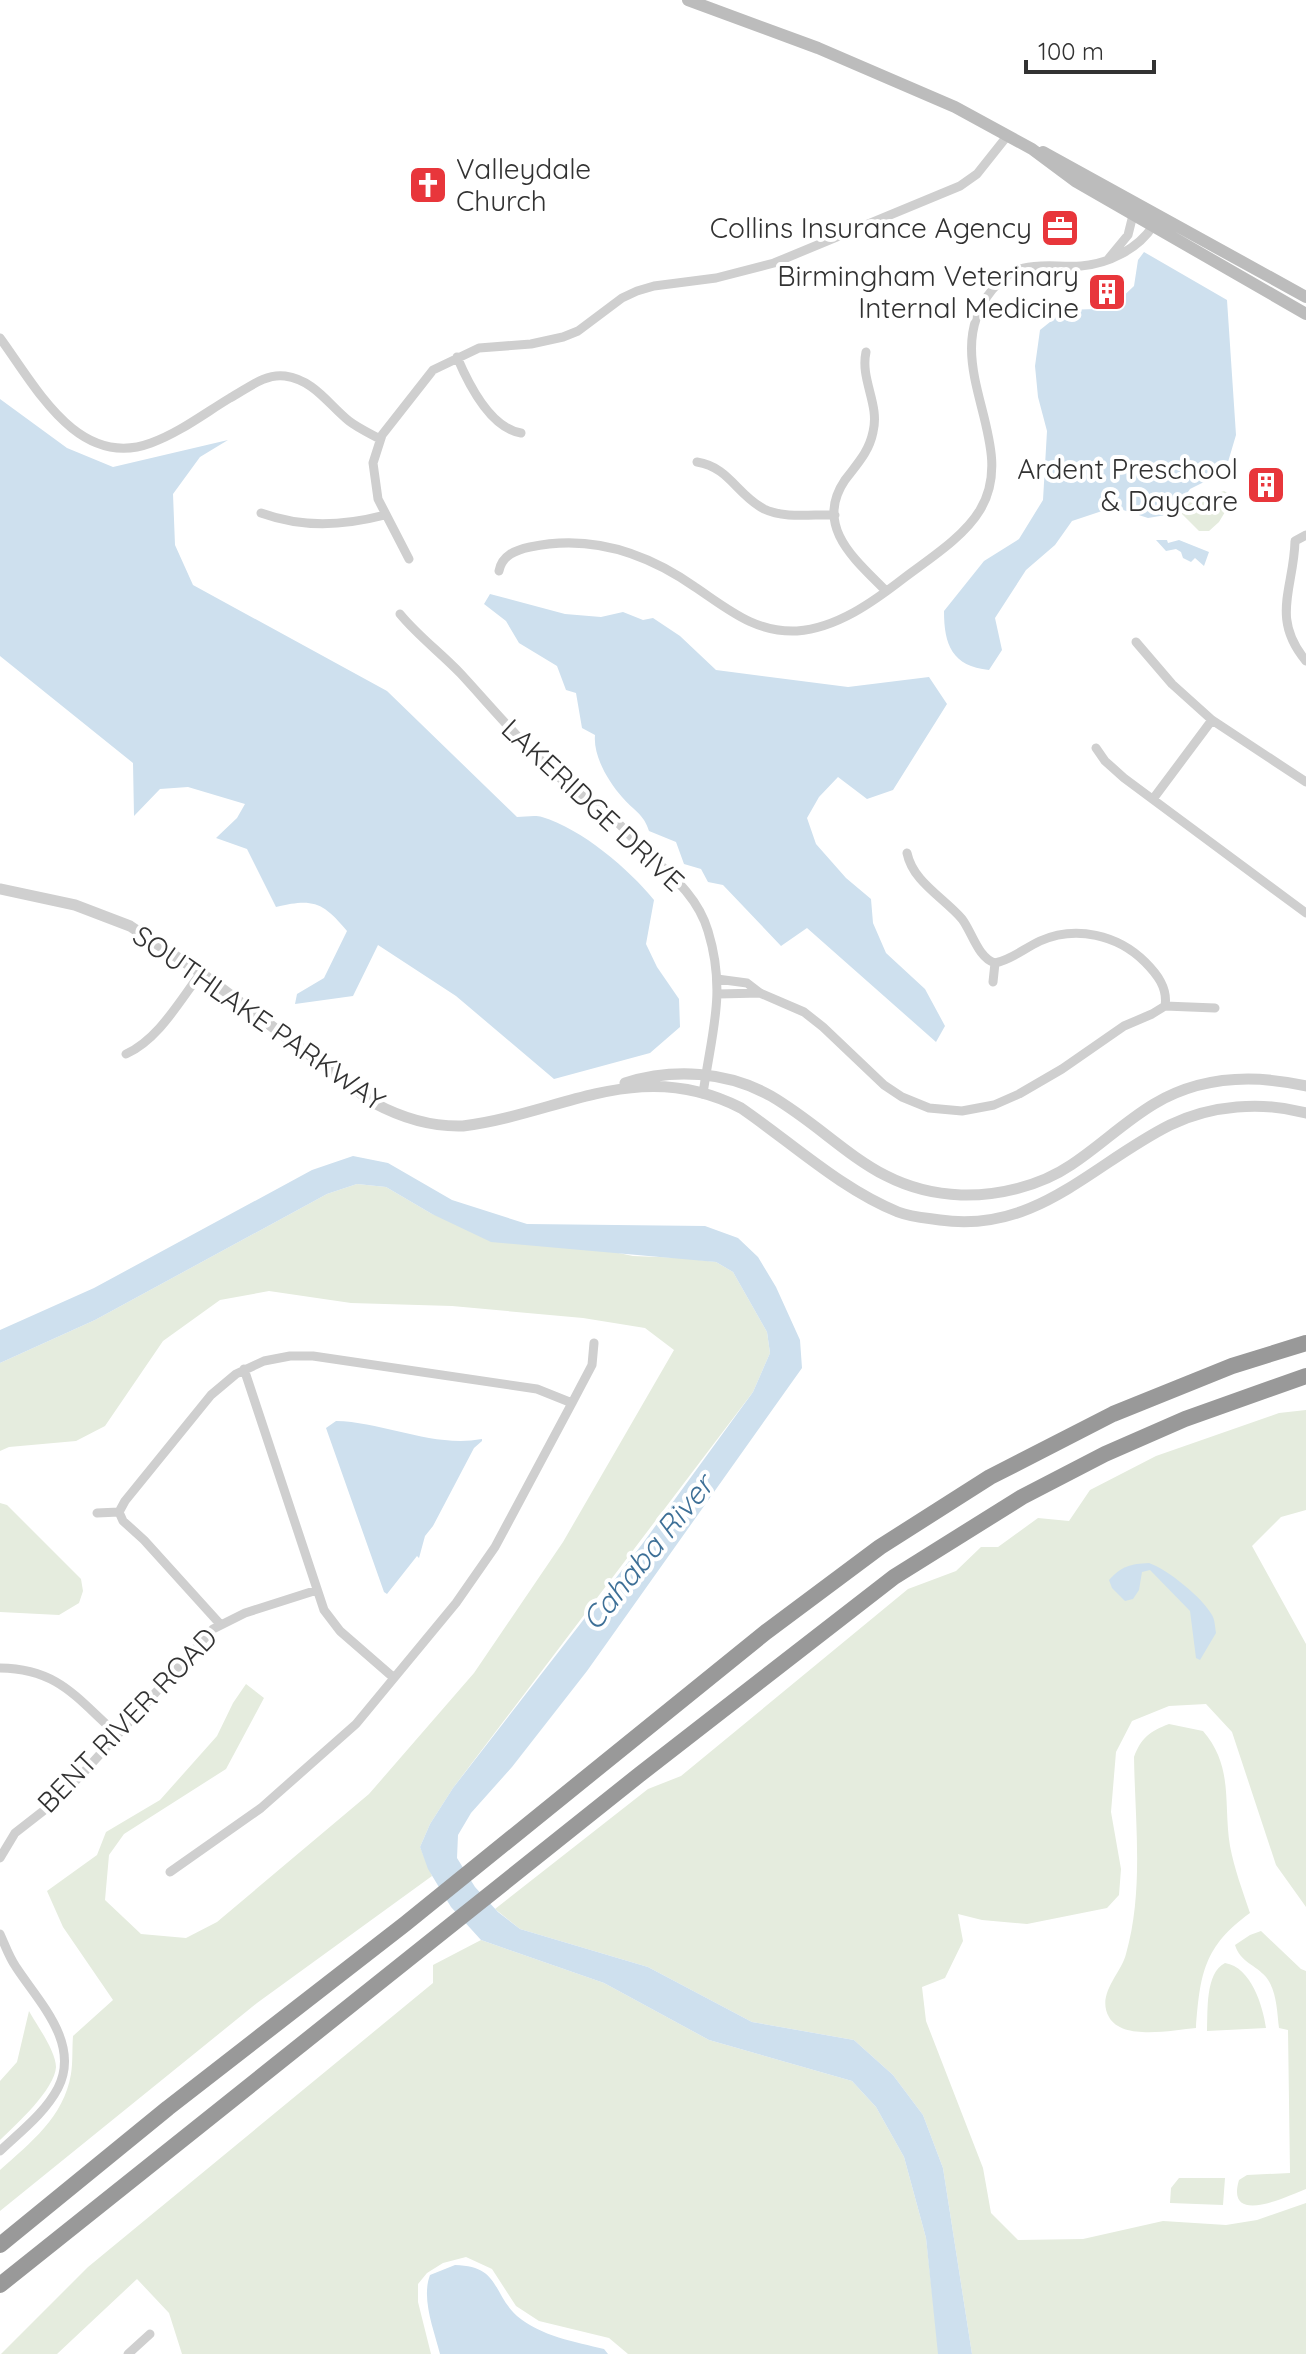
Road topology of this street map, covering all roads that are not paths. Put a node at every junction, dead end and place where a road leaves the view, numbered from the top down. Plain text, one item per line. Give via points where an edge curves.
1 (688, 0) edge
2 (1008, 135) junction
3 (1032, 149) junction
4 (1148, 210) junction
5 (1133, 215) junction
6 (1153, 226) junction
7 (1109, 258) junction
8 (1306, 297) edge
9 (1306, 314) edge
10 (0, 338) edge
11 (866, 352) dead end
12 (457, 357) junction
13 (521, 433) dead end
14 (380, 439) junction
15 (697, 462) dead end
16 (261, 513) dead end
17 (385, 515) junction
18 (835, 515) junction
19 (1306, 535) edge
20 (409, 559) dead end
21 (499, 571) dead end
22 (886, 591) junction
23 (400, 614) dead end
24 (1136, 642) dead end
25 (1306, 661) edge
26 (1212, 720) junction
27 (1096, 748) dead end
28 (1306, 782) edge
29 (1153, 799) junction
30 (907, 853) dead end
31 (0, 889) edge
32 (1306, 913) edge
33 (995, 963) junction
34 (201, 973) junction
35 (717, 979) junction
36 (993, 982) dead end
37 (760, 993) junction
38 (718, 994) junction
39 (1165, 1006) junction
40 (1215, 1008) dead end
41 (126, 1054) dead end
42 (705, 1076) junction
43 (1306, 1086) edge
44 (614, 1088) junction
45 (703, 1094) junction
46 (1306, 1113) edge
47 (594, 1343) dead end
48 (1306, 1343) edge
49 (244, 1369) junction
50 (1306, 1376) edge
51 (572, 1403) junction
52 (119, 1512) junction
53 (97, 1513) dead end
54 (317, 1590) junction
55 (220, 1624) junction
56 (0, 1668) edge
57 (394, 1678) junction
58 (117, 1734) junction
59 (0, 1858) edge
60 (170, 1872) dead end
61 (0, 1934) edge
62 (0, 2151) edge
63 (0, 2245) edge
64 (0, 2285) edge
65 (150, 2334) dead end
66 (128, 2354) edge

1 - 2 main road via 906,84
2 - 3 main road
2 - 12 street via 977,174 960,186 810,249 739,272 637,291 578,331 551,341 479,348
3 - 4 main road
3 - 5 main road
4 - 5 street
4 - 6 street
4 - 8 main road
5 - 6 main road
5 - 7 street via 1128,235
6 - 7 street via 1134,247
6 - 9 main road
7 - 22 street via 1079,266 1022,268 986,298 974,328 971,360 991,452 990,487 971,523
10 - 14 street via 64,423 99,445 153,443 264,378 280,375 308,384 349,421
11 - 18 street via 874,431 863,458 841,487
12 - 13 street via 477,400
12 - 14 street via 433,370
14 - 17 street via 373,463
15 - 18 street via 715,466 744,495 770,511
16 - 17 street via 327,525
17 - 20 street
18 - 22 street via 845,548
19 - 25 street via 1295,541 1285,607 1291,637
21 - 22 street via 506,556 525,548 563,542 619,548 656,563 739,619 783,631 827,625
23 - 35 street, LAKERIDGE DRIVE via 541,762 619,823 687,891 708,930
24 - 26 street
26 - 28 street
26 - 29 street
27 - 29 street via 1110,766
29 - 32 street
30 - 33 street via 915,874 960,917 984,957
31 - 34 street, SOUTHLAKE PARKWAY via 111,917
33 - 36 street
33 - 39 street via 1052,937 1098,936 1130,949 1152,968 1163,987
34 - 41 street via 145,1043
34 - 44 street, SOUTHLAKE PARKWAY via 363,1095 404,1117 441,1125 477,1124
35 - 37 street via 747,983
35 - 38 street, LAKERIDGE DRIVE
37 - 38 street
37 - 39 street via 812,1017 890,1090 929,1108 962,1111 1019,1094 1124,1026
38 - 42 street, LAKERIDGE DRIVE
39 - 40 street
42 - 43 street, SOUTHLAKE PARKWAY via 774,1098 890,1179 962,1195 1007,1191 1058,1173 1156,1103 1199,1085 1245,1078
42 - 44 street, SOUTHLAKE PARKWAY via 651,1075
42 - 45 street, LAKERIDGE DRIVE
44 - 45 street, SOUTHLAKE PARKWAY via 665,1087
45 - 46 street, SOUTHLAKE PARKWAY via 741,1108 868,1197 910,1215 953,1222 999,1219 1034,1208 1194,1115 1267,1106
47 - 51 street via 592,1365
48 - 63 highway via 1145,1400 1065,1437 929,1514 838,1577
49 - 51 street via 272,1359 313,1356 537,1389
49 - 52 street via 211,1395
49 - 54 street
50 - 64 highway via 1137,1439 1061,1476 865,1597
51 - 57 street via 483,1566
52 - 53 street
52 - 55 street
54 - 55 street, BENT RIVER ROAD
54 - 57 street via 334,1625
55 - 58 street, BENT RIVER ROAD
56 - 58 street via 52,1678
57 - 60 street via 356,1724 277,1795
58 - 59 street, BENT RIVER ROAD via 56,1801 15,1833
61 - 62 street via 12,1961 54,2021 63,2062 59,2086 39,2115
65 - 66 street

